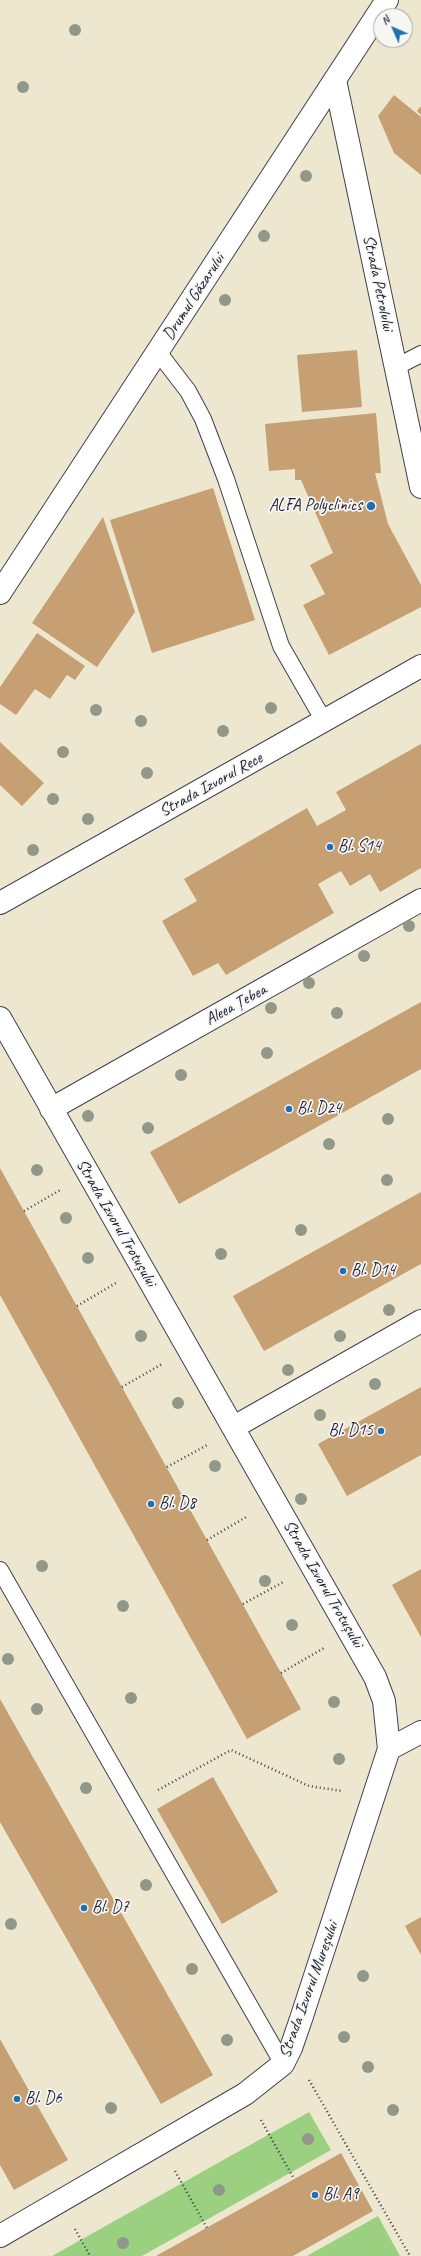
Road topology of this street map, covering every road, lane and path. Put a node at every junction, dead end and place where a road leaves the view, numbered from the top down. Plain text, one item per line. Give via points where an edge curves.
1 (387, 0) edge
2 (335, 80) junction
3 (158, 352) junction
4 (421, 354) edge
5 (396, 367) junction
6 (421, 487) edge
7 (3, 582) edge
8 (421, 666) edge
9 (324, 720) junction
10 (421, 900) edge
11 (0, 903) edge
12 (0, 1018) edge
13 (51, 1109) junction
14 (88, 1174) junction
15 (24, 1211) dead end
16 (143, 1268) junction
17 (76, 1306) dead end
18 (421, 1321) edge
19 (188, 1349) junction
20 (122, 1387) dead end
21 (234, 1428) junction
22 (167, 1467) dead end
23 (276, 1501) junction
24 (207, 1540) dead end
25 (313, 1566) junction
26 (0, 1570) edge
27 (243, 1604) dead end
28 (351, 1633) junction
29 (281, 1673) dead end
30 (421, 1732) edge
31 (389, 1749) junction
32 (374, 1796) junction
33 (134, 1804) junction
34 (287, 2056) junction
35 (245, 2094) junction
36 (159, 2144) junction
37 (294, 2179) dead end
38 (207, 2228) dead end
39 (0, 2236) edge
40 (410, 2256) edge

1 - 2 street, Drumul Găzarului
2 - 3 street, Drumul Găzarului
2 - 5 street, Strada Petrolului
3 - 7 street, Drumul Găzarului
3 - 9 lane via 188,391 203,419 226,479 281,646
4 - 5 lane
5 - 6 street, Strada Petrolului
8 - 9 street, Strada Izvorul Rece
9 - 11 street, Strada Izvorul Rece
10 - 13 street, Aleea Țebea
12 - 13 street, Strada Izvorul Trotușului
13 - 14 street, Strada Izvorul Trotușului
14 - 15 path
14 - 16 street, Strada Izvorul Trotușului
16 - 17 path
16 - 19 street, Strada Izvorul Trotușului
18 - 21 street
19 - 20 path
19 - 21 street, Strada Izvorul Trotușului
21 - 22 path
21 - 23 street, Strada Izvorul Trotușului
23 - 24 path
23 - 25 street, Strada Izvorul Trotușului
25 - 27 path
25 - 28 street, Strada Izvorul Trotușului
26 - 33 lane
28 - 29 path
28 - 31 street, Strada Izvorul Trotușului via 375,1677 384,1701
30 - 31 street
31 - 32 street, Strada Izvorul Mureșului
32 - 33 path via 310,1786 231,1750
32 - 34 street, Strada Izvorul Mureșului
33 - 34 lane
34 - 35 street, Strada Izvorul Mureșului
34 - 40 path
35 - 36 street, Strada Izvorul Mureșului
35 - 37 path
36 - 38 path
36 - 39 street, Strada Izvorul Mureșului

